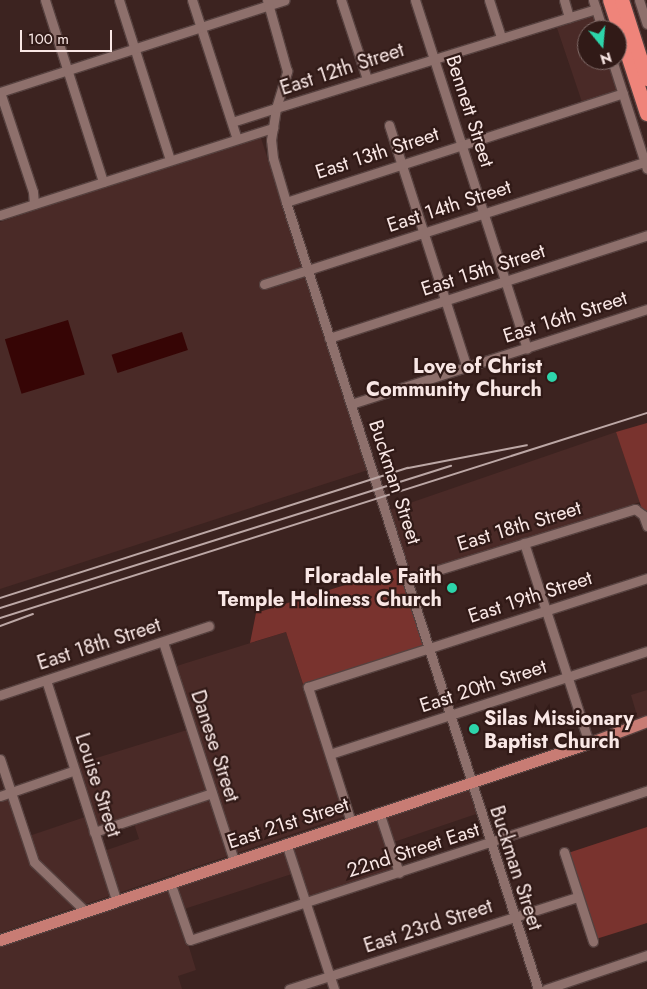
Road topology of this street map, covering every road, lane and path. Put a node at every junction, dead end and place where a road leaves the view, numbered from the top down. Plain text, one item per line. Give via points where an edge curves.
1 (45, 0) edge
2 (119, 0) edge
3 (192, 0) edge
4 (285, 0) edge
5 (341, 0) edge
6 (415, 0) edge
7 (489, 0) edge
8 (564, 0) edge
9 (610, 0) edge
10 (622, 0) edge
11 (639, 0) edge
12 (267, 3) edge
13 (594, 4) edge
14 (569, 17) junction
15 (600, 20) edge
16 (647, 24) edge
17 (201, 27) junction
18 (501, 38) junction
19 (134, 48) junction
20 (434, 58) junction
21 (67, 70) junction
22 (615, 70) edge
23 (367, 79) junction
24 (647, 79) edge
25 (0, 92) edge
26 (623, 93) junction
27 (276, 108) junction
28 (647, 114) edge
29 (232, 122) junction
30 (389, 125) dead end
31 (273, 128) junction
32 (237, 139) junction
33 (463, 144) junction
34 (170, 160) junction
35 (401, 164) junction
36 (646, 166) edge
37 (103, 182) junction
38 (286, 202) junction
39 (34, 204) junction
40 (485, 213) junction
41 (0, 215) edge
42 (424, 232) junction
43 (647, 235) edge
44 (307, 271) junction
45 (506, 281) junction
46 (264, 284) dead end
47 (446, 300) junction
48 (647, 309) edge
49 (329, 338) junction
50 (528, 348) junction
51 (467, 368) junction
52 (351, 404) junction
53 (647, 526) edge
54 (524, 543) junction
55 (409, 578) junction
56 (647, 578) edge
57 (546, 611) junction
58 (209, 626) dead end
59 (163, 642) junction
60 (430, 647) junction
61 (647, 651) edge
62 (568, 677) junction
63 (46, 680) junction
64 (0, 696) edge
65 (453, 715) junction
66 (647, 720) edge
67 (647, 728) edge
68 (589, 743) junction
69 (330, 754) junction
70 (0, 759) edge
71 (75, 770) junction
72 (471, 782) junction
73 (647, 791) edge
74 (10, 792) junction
75 (212, 793) junction
76 (0, 796) edge
77 (379, 812) junction
78 (351, 822) junction
79 (94, 832) junction
80 (286, 843) junction
81 (490, 844) junction
82 (564, 852) dead end
83 (234, 861) junction
84 (400, 873) junction
85 (170, 882) junction
86 (578, 897) junction
87 (116, 900) junction
88 (306, 903) junction
89 (84, 910) junction
90 (514, 918) junction
91 (0, 940) edge
92 (593, 941) dead end
93 (647, 955) edge
94 (330, 976) junction
95 (289, 989) edge
96 (334, 989) edge
97 (537, 989) edge
98 (544, 989) edge

1 - 21 street
2 - 19 street
3 - 17 street
4 - 12 street
5 - 23 street
6 - 20 street, Bennett Street
7 - 18 street
8 - 14 street
9 - 28 highway
10 - 24 highway
11 - 16 street
12 - 17 street
12 - 27 street via 286,66
13 - 14 street, East 12th Street
13 - 15 street
14 - 18 street, East 12th Street
17 - 19 street
17 - 29 street
18 - 20 street, East 12th Street
19 - 21 street
19 - 34 street
20 - 23 street, East 12th Street
20 - 33 street, Bennett Street
21 - 25 street
21 - 37 street
22 - 26 street
23 - 27 street, East 12th Street
25 - 39 street via 33,192
26 - 33 street, East 13th Street
26 - 36 street
27 - 29 street
27 - 31 street, East 12th Street
29 - 32 street
30 - 35 street
31 - 32 street, East 12th Street
31 - 38 street, Buckman Street via 272,158
32 - 34 street, East 12th Street
33 - 35 street, East 13th Street
33 - 40 street, Bennett Street
34 - 37 street, East 12th Street
35 - 38 street, East 13th Street
35 - 42 street
36 - 40 street, East 14th Street
37 - 39 street, East 12th Street
38 - 44 street, Buckman Street
39 - 41 street, East 12th Street
40 - 42 street, East 14th Street
40 - 45 street, Bennett Street
42 - 44 street, East 14th Street
42 - 47 street
43 - 45 street, East 15th Street
44 - 46 street, East 14th Street
44 - 49 street, Buckman Street
45 - 47 street, East 15th Street
45 - 50 street, Bennett Street
47 - 49 street, East 15th Street
47 - 51 street
48 - 50 street, East 16th Street
49 - 52 street, Buckman Street
50 - 51 street, East 16th Street
51 - 52 street, East 16th Street
52 - 55 street, Buckman Street
53 - 54 street, East 18th Street via 640,510 635,509
54 - 55 street, East 18th Street
54 - 57 street
55 - 60 street, Buckman Street
56 - 57 street, East 19th Street
57 - 60 street, East 19th Street
57 - 62 street
58 - 59 street, East 18th Street
59 - 63 street, East 18th Street
59 - 75 street, Danese Street
60 - 65 street, Buckman Street
60 - 69 street, East 19th Street via 308,686
61 - 62 street, East 20th Street
62 - 65 street, East 20th Street
62 - 68 street
63 - 64 street, East 18th Street
63 - 71 street, Louise Street
65 - 69 street, East 20th Street
65 - 72 street, Buckman Street
66 - 68 main road, East 21st Street
67 - 68 main road, East 21st Street
68 - 72 main road, East 21st Street
69 - 78 street
70 - 74 street
71 - 74 street
71 - 79 street, Louise Street
72 - 77 main road, East 21st Street
72 - 81 street, Buckman Street
73 - 81 street, 22nd Street East
74 - 76 street
74 - 89 street via 34,862
75 - 79 street
75 - 83 street, Danese Street
77 - 78 main road, East 21st Street
77 - 84 street
78 - 80 main road, East 21st Street
79 - 87 street, Louise Street
80 - 83 main road, East 21st Street
80 - 88 street
81 - 84 street, 22nd Street East
81 - 90 street, Buckman Street
82 - 86 street
83 - 85 main road, East 21st Street
84 - 88 street, 22nd Street East
85 - 87 main road, East 21st Street
85 - 88 street, 22nd Street East via 190,940
86 - 90 street, East 23rd Street
86 - 92 street
87 - 89 main road, East 21st Street
88 - 94 street
89 - 91 main road, East 21st Street
90 - 94 street, East 23rd Street
90 - 97 street, Buckman Street
93 - 98 street
94 - 95 street, East 23rd Street
94 - 96 street
97 - 98 street

